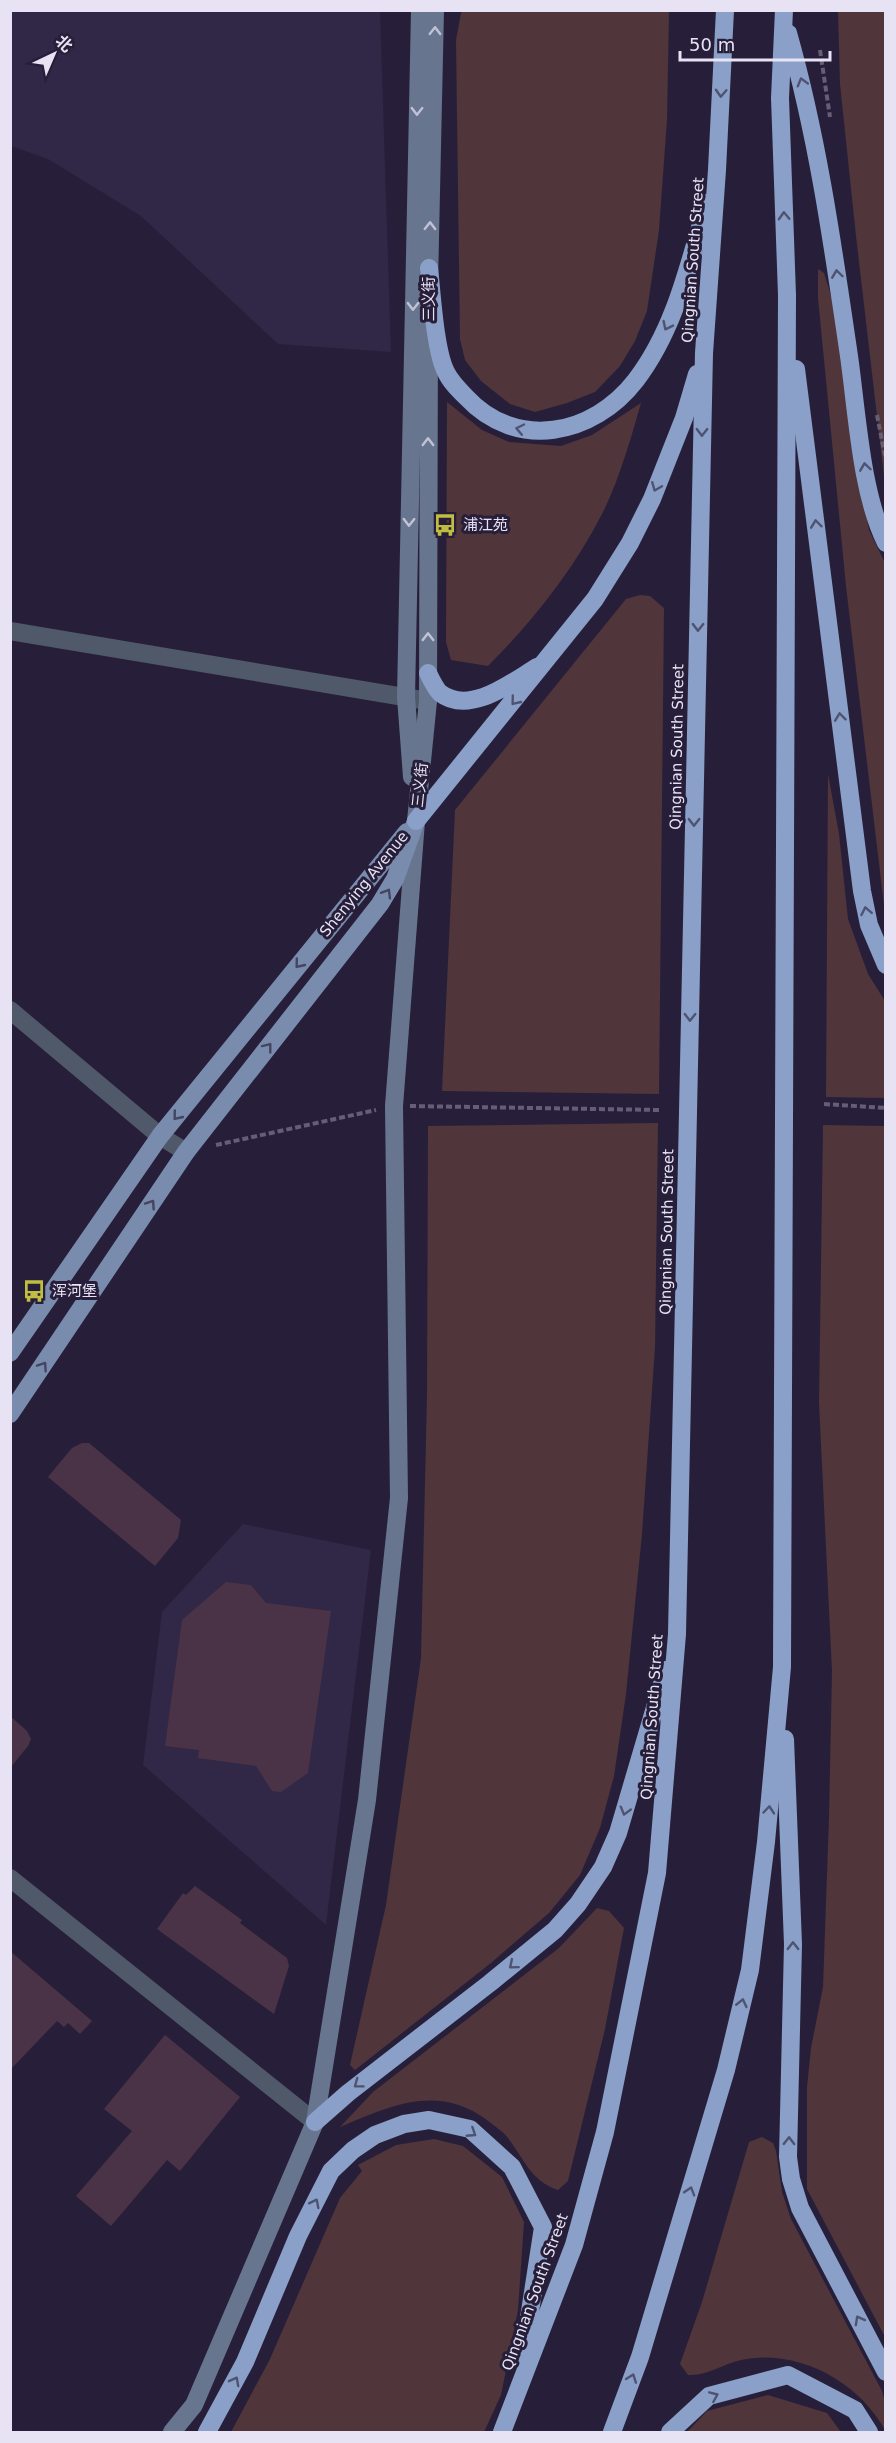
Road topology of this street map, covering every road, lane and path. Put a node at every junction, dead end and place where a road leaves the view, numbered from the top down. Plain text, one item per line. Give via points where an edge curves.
1 (420, 10) edge
2 (435, 10) edge
3 (725, 12) edge
4 (784, 15) edge
5 (717, 170) junction
6 (429, 268) junction
7 (786, 295) junction
8 (704, 352) junction
9 (885, 543) edge
10 (10, 632) edge
11 (547, 662) junction
12 (428, 673) junction
13 (406, 697) junction
14 (428, 701) junction
15 (416, 821) junction
16 (885, 965) edge
17 (10, 1010) edge
18 (824, 1104) dead end
19 (394, 1106) junction
20 (885, 1108) edge
21 (659, 1110) dead end
22 (160, 1136) junction
23 (186, 1152) junction
24 (10, 1353) edge
25 (10, 1414) edge
26 (677, 1634) junction
27 (782, 1667) junction
28 (10, 1878) edge
29 (315, 2122) junction
30 (885, 2372) edge
31 (516, 2396) junction
32 (172, 2433) edge
33 (207, 2433) edge
34 (502, 2433) edge
35 (612, 2433) edge
36 (670, 2433) edge
37 (869, 2433) edge

1 -> 13 street, 三义街
6 -> 2 street, 三义街
3 -> 5 highway, Qingnian South Street
7 -> 4 highway via 780,98
9 -> 4 highway via 866,476 832,237 806,98
5 -> 6 highway via 675,309 656,347 623,395 580,422 558,429 523,431 504,425 471,403 445,371
5 - 8 highway, Qingnian South Street
12 -> 6 street, 三义街
16 -> 7 highway via 869,925 862,891
7 - 27 highway
8 -> 11 highway via 684,418 630,543 596,599
8 -> 26 highway, Qingnian South Street
10 - 13 street
11 - 12 highway via 483,698 468,700 451,699 438,692
11 -> 15 highway
12 - 14 street, 三义街
13 - 14 street
13 - 15 street, 三义街
14 - 15 street, 三义街
15 - 19 street
15 -> 22 main road, Shenying Avenue
23 -> 15 main road, Shenying Avenue via 380,904 395,879
17 - 22 street
18 - 20 path
19 - 21 path
19 - 23 path
19 - 29 street via 399,1498 367,1800
22 - 23 street
22 - 24 main road, Shenying Avenue
25 -> 23 main road, Shenying Avenue
26 -> 29 highway via 618,1833 603,1867 578,1904 555,1930
26 - 31 highway, Qingnian South Street via 657,1873 605,2132 574,2245
30 -> 27 highway via 800,2208 791,2179 788,2157 793,1944
35 -> 27 highway via 640,2357 726,2070 750,1970
28 - 29 street
29 - 32 street via 194,2405
33 -> 31 highway via 245,2362 298,2236 331,2171 375,2135 429,2120 470,2129 512,2167 543,2228
31 - 34 highway, Qingnian South Street
36 -> 37 highway via 710,2396 788,2375 855,2410

